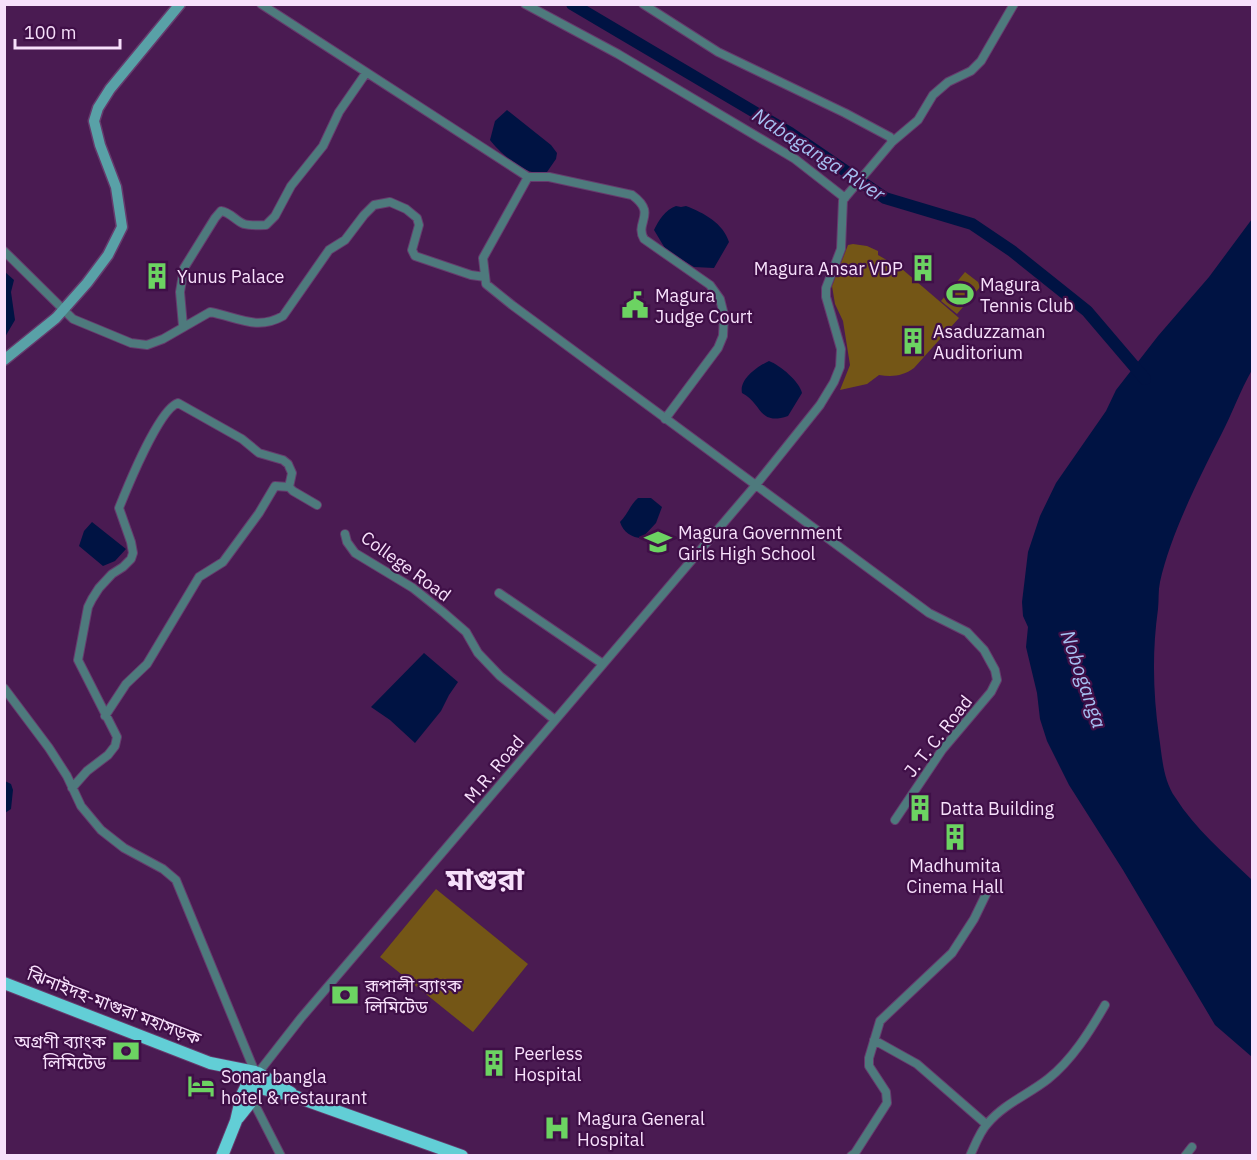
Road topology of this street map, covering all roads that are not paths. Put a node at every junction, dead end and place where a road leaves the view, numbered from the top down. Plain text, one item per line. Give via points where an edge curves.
1 (180, 4) edge
2 (261, 4) edge
3 (525, 4) edge
4 (643, 4) edge
5 (1014, 4) edge
6 (366, 73) junction
7 (892, 142) junction
8 (528, 177) junction
9 (844, 199) junction
10 (4, 251) edge
11 (485, 277) junction
12 (63, 310) junction
13 (183, 326) junction
14 (4, 360) edge
15 (664, 419) junction
16 (289, 486) junction
17 (754, 486) junction
18 (317, 504) dead end
19 (345, 534) dead end
20 (499, 593) dead end
21 (603, 664) junction
22 (4, 688) edge
23 (105, 716) junction
24 (555, 720) junction
25 (72, 788) junction
26 (895, 820) dead end
27 (990, 886) dead end
28 (4, 983) edge
29 (1105, 1005) dead end
30 (874, 1040) junction
31 (210, 1063) junction
32 (258, 1073) junction
33 (252, 1089) junction
34 (294, 1096) junction
35 (986, 1124) junction
36 (1192, 1147) dead end
37 (222, 1155) edge
38 (281, 1155) edge
39 (462, 1155) edge
40 (851, 1155) edge
41 (970, 1155) edge
42 (1185, 1155) edge

1 - 12 main road via 98,108 94,121 116,187 122,227 108,255
2 - 6 street
3 - 9 street via 795,159
4 - 7 street via 718,52 845,113 890,137
5 - 7 street via 981,60 933,95 918,120
6 - 8 street
6 - 13 street via 339,112 323,146 266,225 243,224 226,211 215,218 184,268 180,292
7 - 9 street
8 - 11 street via 483,258
8 - 15 street via 549,177 633,195 645,208 641,230 644,239 711,285 720,299 724,315 721,342
9 - 17 street, M.R. Road via 841,249 826,288 841,349 840,367 820,405
10 - 12 street
11 - 13 street via 414,256 411,250 419,225 417,218 390,202 374,205 345,240 329,250 283,316 271,323 251,324 210,312
11 - 15 street via 486,284 512,305
12 - 13 street via 73,320 131,343 147,345
12 - 14 main road
15 - 17 street
16 - 18 street
16 - 23 street via 275,486 223,562 199,577 147,664 126,684
16 - 23 street via 292,473 283,460 259,453 178,403 168,410 149,440 119,508 131,542 131,559 112,574 92,599 79,646 78,660
17 - 21 street, M.R. Road
17 - 26 street, J. T. C. Road via 930,613 967,632 994,668 997,680 991,692 942,750
19 - 24 street, College Road via 355,553 435,606 466,632 478,653 500,676
20 - 21 street
21 - 24 street, M.R. Road
22 - 25 street via 50,748
23 - 25 street via 117,737 115,746
24 - 32 street, M.R. Road
25 - 32 street via 101,830 176,880
27 - 30 street via 952,953 880,1021
28 - 31 highway, ঝিনাইদহ-মাগুরা মহাসড়ক
29 - 35 street via 1070,1057 1049,1078
30 - 35 street via 917,1064
30 - 40 street via 869,1066 886,1092 887,1103
31 - 32 highway
31 - 33 highway
32 - 33 highway via 263,1082
32 - 34 highway
33 - 34 highway
33 - 37 highway
33 - 38 street
34 - 39 highway
35 - 41 street
36 - 42 street

